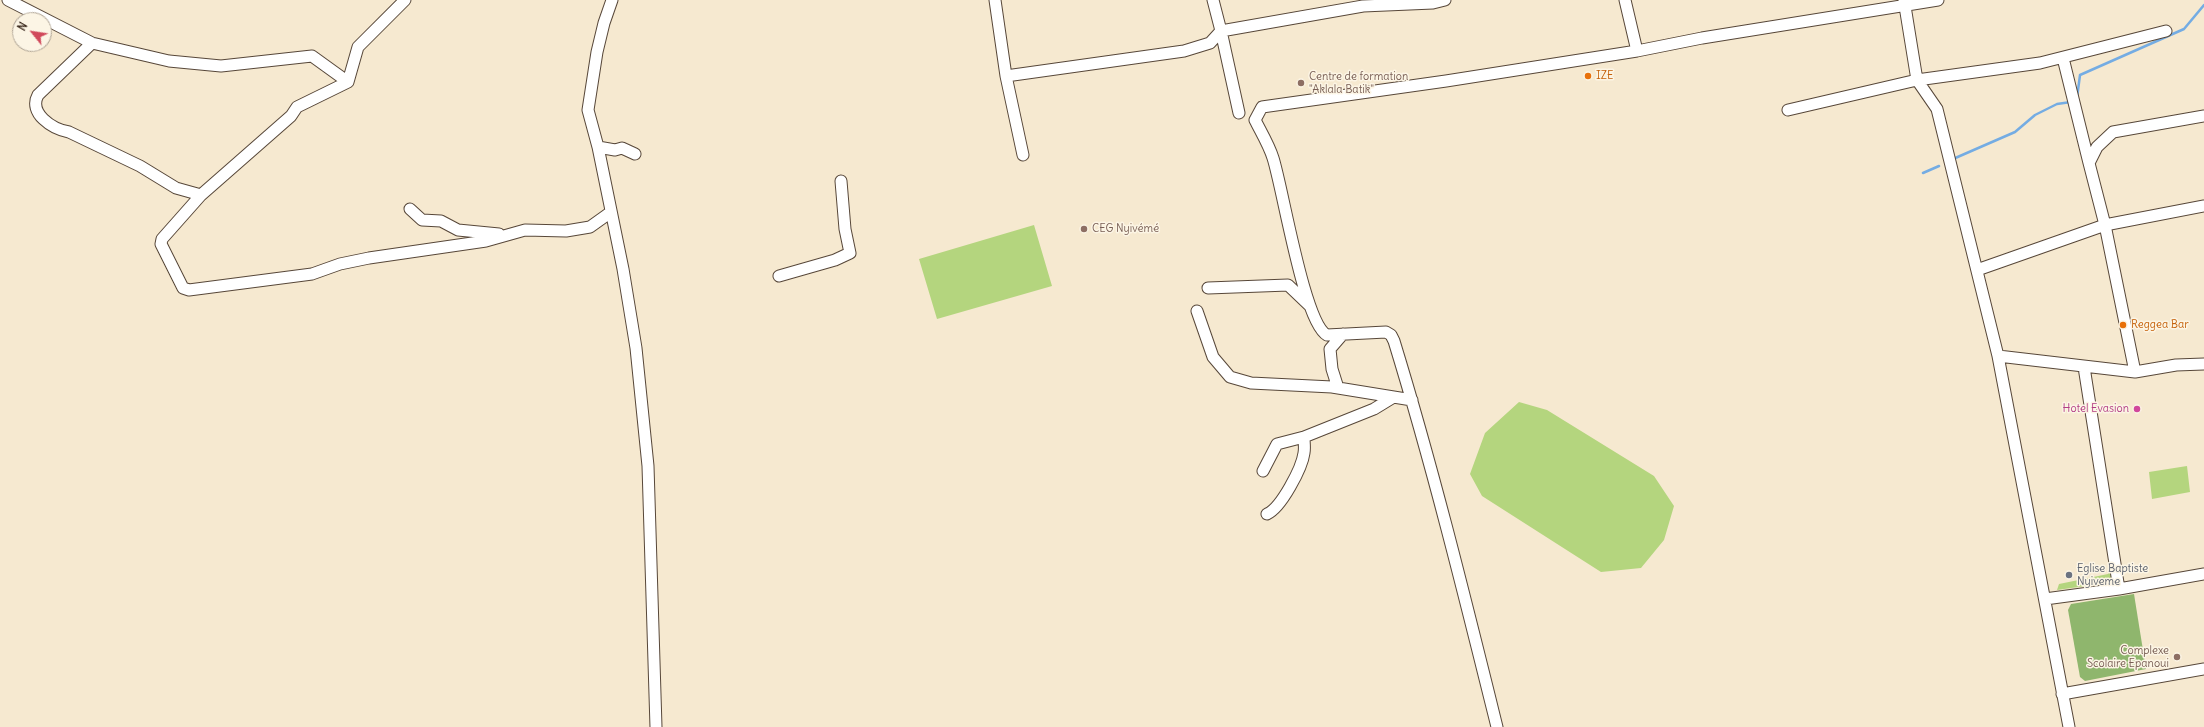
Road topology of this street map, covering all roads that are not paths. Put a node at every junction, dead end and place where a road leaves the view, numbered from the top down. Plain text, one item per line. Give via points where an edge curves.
1 (8, 0) edge
2 (405, 0) edge
3 (612, 0) edge
4 (995, 0) edge
5 (1212, 0) edge
6 (1445, 0) edge
7 (1625, 0) edge
8 (1938, 0) edge
9 (1904, 3) edge
10 (1222, 31) junction
11 (2166, 31) dead end
12 (92, 43) junction
13 (1637, 51) junction
14 (2063, 58) junction
15 (1006, 76) junction
16 (1917, 80) junction
17 (348, 82) junction
18 (1788, 110) dead end
19 (1239, 113) dead end
20 (2204, 116) edge
21 (598, 146) junction
22 (635, 154) dead end
23 (1023, 155) dead end
24 (2088, 163) junction
25 (841, 181) dead end
26 (201, 195) junction
27 (2204, 206) edge
28 (410, 209) dead end
29 (611, 212) junction
30 (2105, 225) junction
31 (506, 235) junction
32 (1977, 270) junction
33 (779, 276) dead end
34 (1208, 288) dead end
35 (1310, 306) junction
36 (1196, 311) dead end
37 (1343, 334) junction
38 (1998, 356) junction
39 (2204, 364) edge
40 (2084, 367) junction
41 (2135, 372) junction
42 (1338, 388) junction
43 (1392, 398) junction
44 (1412, 400) junction
45 (1304, 438) junction
46 (1263, 471) dead end
47 (1267, 514) dead end
48 (2204, 574) edge
49 (2119, 589) junction
50 (2045, 598) junction
51 (2204, 669) edge
52 (2062, 694) junction
53 (656, 727) edge
54 (1497, 727) edge
55 (2069, 727) edge

1 - 12 street
2 - 17 street via 358,47
3 - 21 street via 597,52 588,110
4 - 15 street
5 - 10 street
6 - 10 street via 1363,6
7 - 13 street
8 - 9 street
9 - 13 street
9 - 16 street
10 - 15 street via 1210,43 1184,51
10 - 19 street
11 - 14 street
12 - 17 street via 169,61 221,66 312,56
12 - 26 street via 38,95 35,105 39,116 62,131 140,166 176,188
13 - 35 street via 1262,107 1255,120 1273,158
14 - 16 street via 1978,73
14 - 24 street
15 - 23 street
16 - 18 street
16 - 32 street via 1937,109
17 - 26 street via 297,107 291,116
20 - 24 street via 2113,132 2097,147
21 - 22 street via 615,150 622,148
21 - 29 street
24 - 30 street
25 - 33 street via 850,253 835,260
26 - 31 street via 161,241 182,288 189,290 312,274 340,264 369,258 449,247
27 - 30 street
28 - 31 street via 422,220 441,221 458,230
29 - 31 street via 590,227 566,231 525,230
29 - 53 street via 636,348 648,466
30 - 32 street
30 - 41 street
32 - 38 street
34 - 35 street via 1288,285
35 - 37 street via 1324,333
36 - 42 street via 1213,357 1230,377 1250,383
37 - 42 street via 1330,349 1332,369
37 - 44 street via 1386,332 1391,335
38 - 40 street
38 - 50 street
39 - 41 street via 2176,365
40 - 41 street
40 - 49 street
42 - 43 street
43 - 44 street
43 - 45 street via 1374,409
44 - 54 street
45 - 46 street via 1277,444
45 - 47 street via 1300,470 1278,506
48 - 49 street
49 - 50 street
50 - 52 street
51 - 52 street
52 - 55 street

